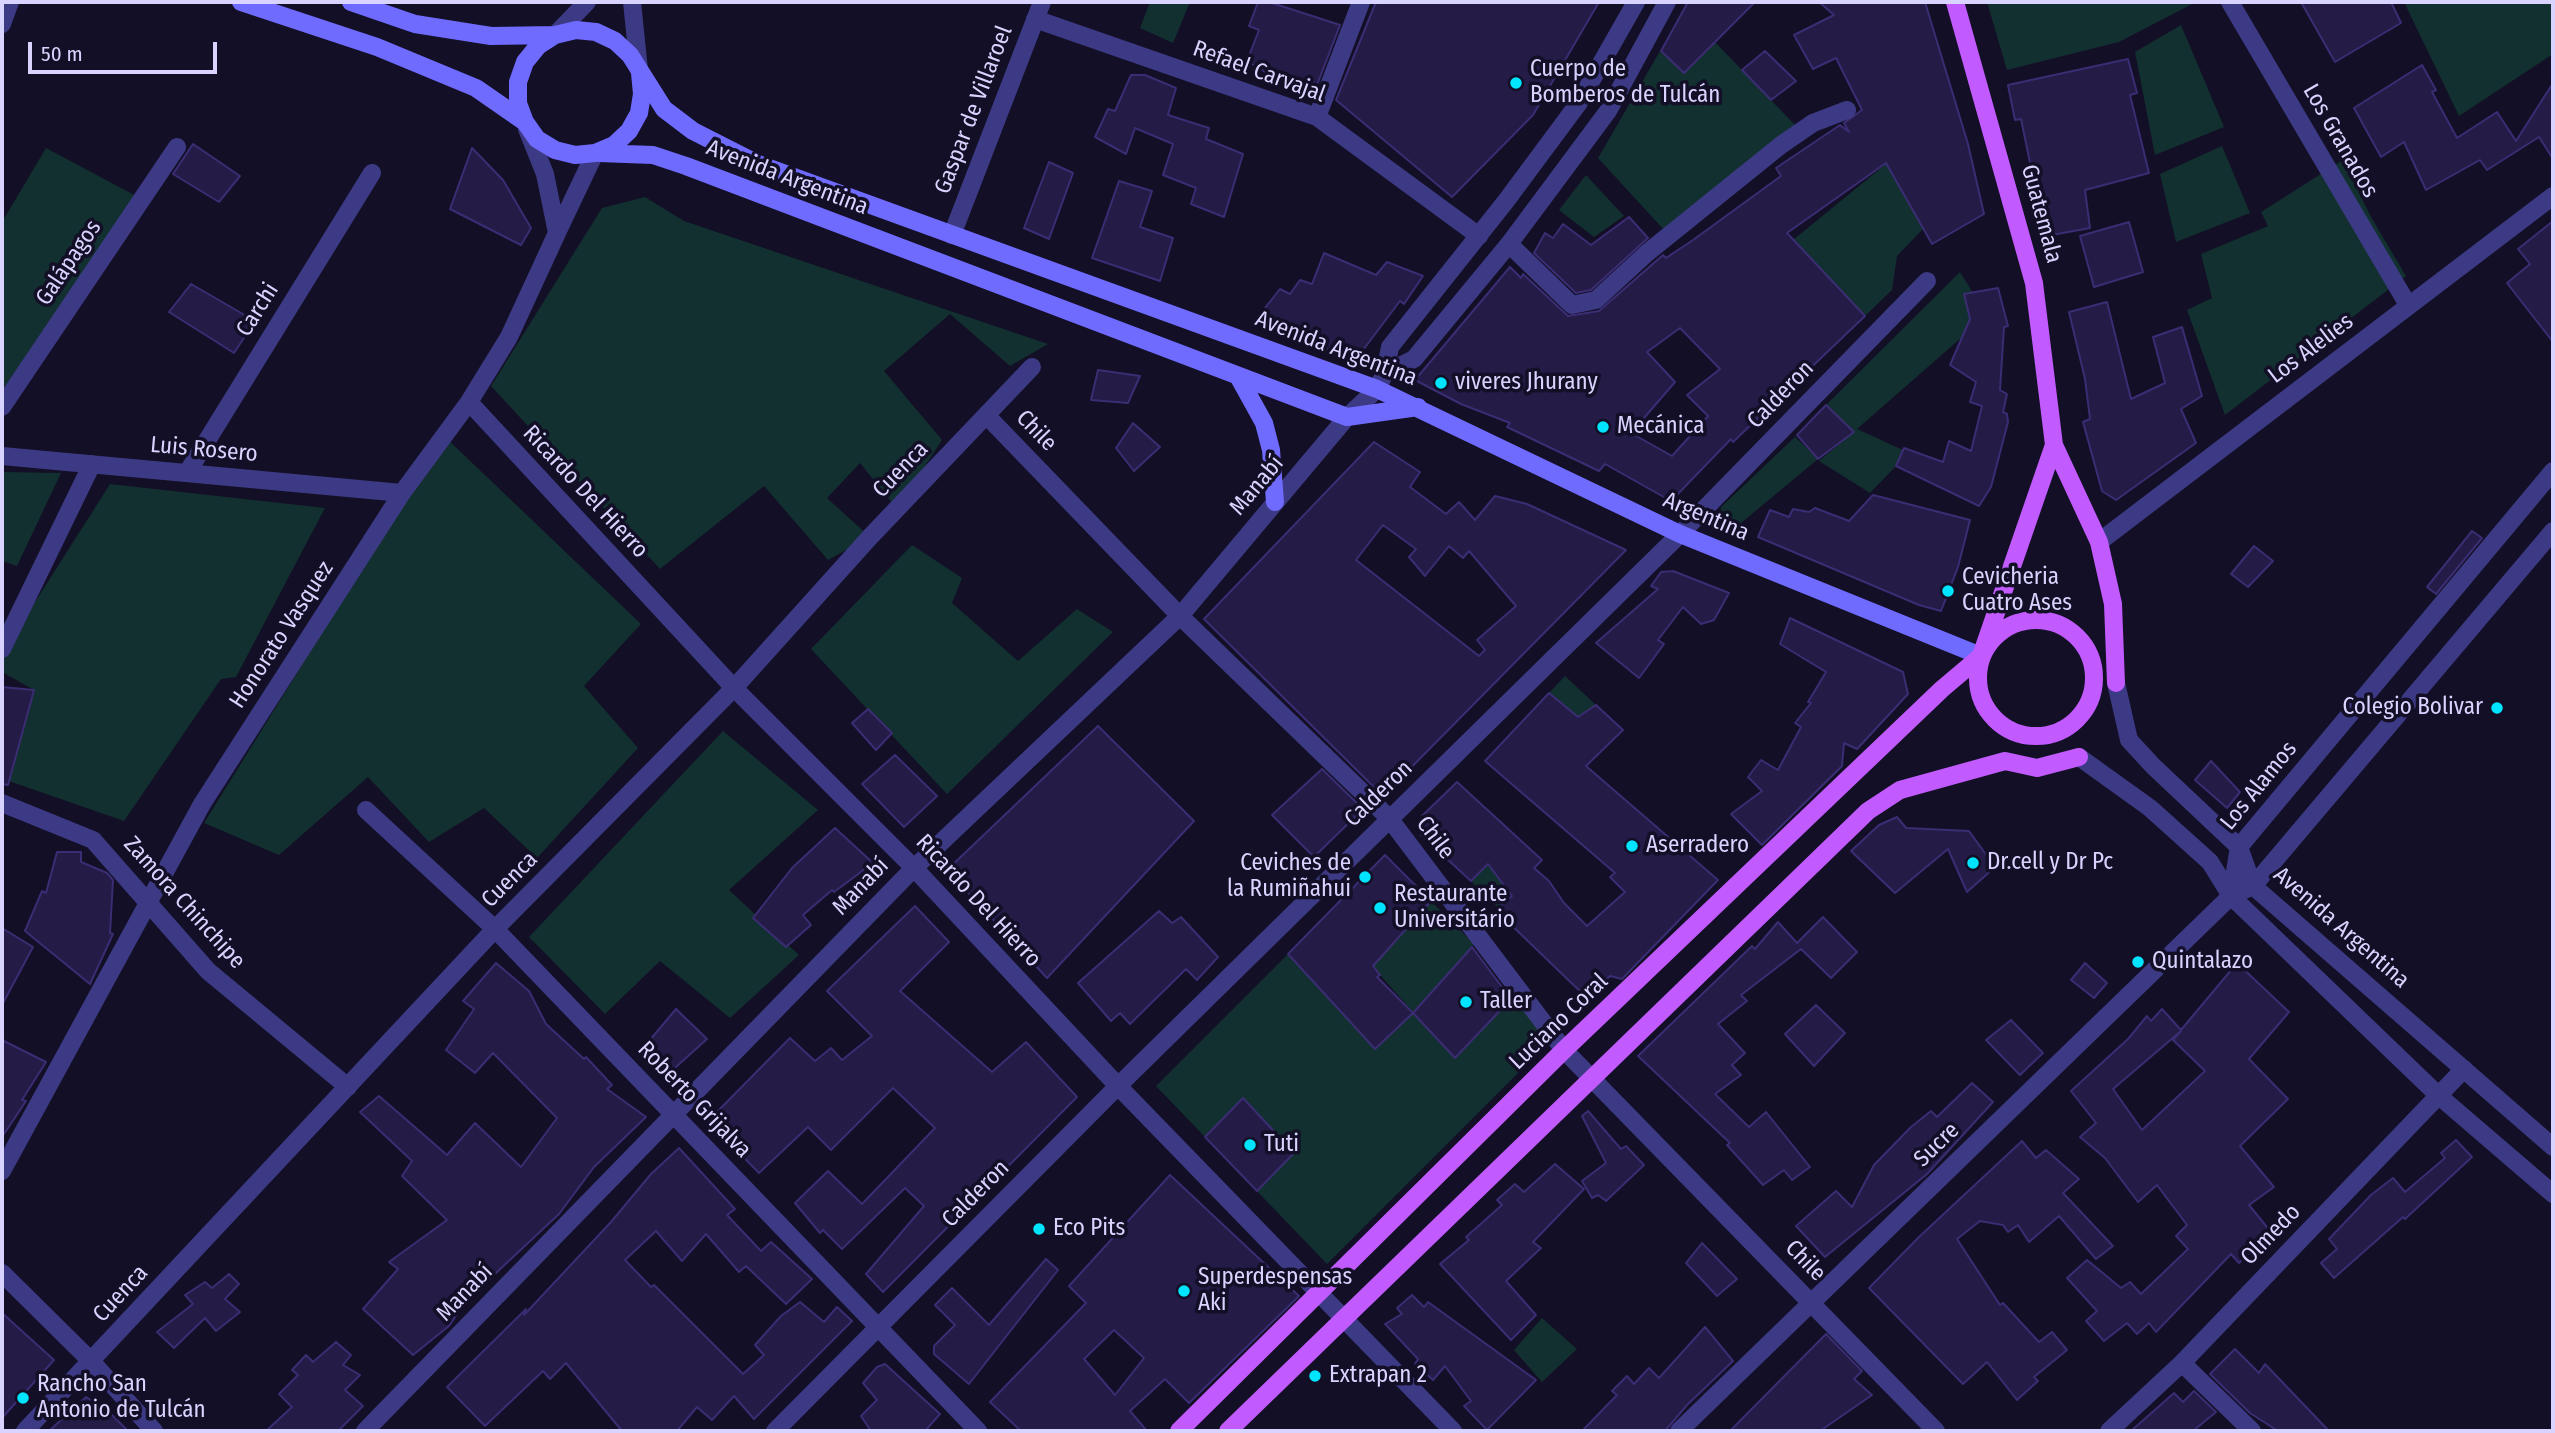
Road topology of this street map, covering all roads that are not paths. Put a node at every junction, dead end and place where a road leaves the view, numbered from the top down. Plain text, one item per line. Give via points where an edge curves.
1 (10, 2) edge
2 (241, 2) edge
3 (587, 2) edge
4 (632, 2) edge
5 (1042, 2) edge
6 (1360, 2) edge
7 (1636, 2) edge
8 (1667, 2) edge
9 (1955, 2) edge
10 (2230, 2) edge
11 (359, 3) edge
12 (1035, 19) junction
13 (2, 23) edge
14 (555, 35) junction
15 (639, 73) junction
16 (1847, 110) dead end
17 (1317, 117) junction
18 (525, 122) junction
19 (177, 147) dead end
20 (595, 153) junction
21 (372, 173) dead end
22 (2553, 196) edge
23 (556, 233) junction
24 (952, 235) junction
25 (1479, 236) junction
26 (1509, 244) junction
27 (1927, 281) dead end
28 (2408, 305) junction
29 (1032, 367) dead end
30 (1238, 376) junction
31 (1381, 381) junction
32 (469, 402) junction
33 (2, 407) edge
34 (1418, 407) junction
35 (987, 416) junction
36 (1347, 417) junction
37 (2054, 445) junction
38 (2, 456) edge
39 (92, 464) junction
40 (2553, 471) edge
41 (187, 473) junction
42 (402, 493) junction
43 (1275, 502) junction
44 (2553, 531) edge
45 (1680, 534) junction
46 (2099, 541) junction
47 (1180, 616) junction
48 (2, 649) edge
49 (1982, 656) junction
50 (2116, 683) joint
51 (734, 688) junction
52 (2079, 757) joint
53 (2, 803) edge
54 (366, 810) dead end
55 (1389, 818) junction
56 (2239, 847) junction
57 (914, 868) junction
58 (2253, 886) junction
59 (2231, 896) junction
60 (148, 902) junction
61 (495, 929) junction
62 (1564, 1050) junction
63 (2464, 1069) junction
64 (1592, 1079) junction
65 (1118, 1086) junction
66 (348, 1087) junction
67 (2439, 1096) junction
68 (674, 1114) junction
69 (2553, 1147) edge
70 (2, 1171) edge
71 (2553, 1194) edge
72 (2, 1273) edge
73 (1320, 1293) junction
74 (1811, 1301) junction
75 (1345, 1320) junction
76 (880, 1326) junction
77 (92, 1362) junction
78 (2182, 1363) junction
79 (25, 1431) edge
80 (154, 1431) edge
81 (365, 1431) edge
82 (775, 1431) edge
83 (978, 1431) edge
84 (1179, 1431) edge
85 (1228, 1431) edge
86 (1453, 1431) edge
87 (1679, 1431) edge
88 (1936, 1431) edge
89 (2109, 1431) edge
90 (2252, 1431) edge

1 - 13 street
2 - 18 main road via 377,47 476,88
3 - 14 street
4 - 15 street
5 - 12 street, Gaspar de Villaroel
6 - 17 street
7 - 25 street, Manabí via 1578,104
8 - 26 street, Manabí via 1608,111
9 - 37 main road, Guatemala via 2034,283
10 - 28 street, Los Granados
11 - 14 main road via 415,24 491,36
12 - 17 street, Refael Carvajal
12 - 24 street, Gaspar de Villaroel
14 - 15 main road via 576,30 606,37 630,55
14 - 18 main road via 538,46 522,72 518,103
15 - 20 main road via 639,113 614,145
15 - 24 main road, Avenida Argentina via 664,109 693,131 758,164
16 - 26 street via 1813,123 1781,145 1596,300 1572,304
17 - 25 street, Refael Carvajal
18 - 20 main road via 537,139 555,150
18 - 23 street via 545,174
19 - 33 street, Galápagos
20 - 23 street, Honorato Vasquez
20 - 30 main road, Avenida Argentina via 653,155
21 - 41 street, Carchi
22 - 28 street, Los Alelies
23 - 32 street, Honorato Vasquez via 509,337
24 - 31 main road, Avenida Argentina
25 - 31 street, Manabí via 1390,347
26 - 31 street, Manabí via 1414,359
27 - 45 street, Calderon
28 - 46 street, Los Alelies
29 - 35 street, Cuenca
30 - 36 main road, Avenida Argentina
30 - 43 main road via 1264,423
31 - 34 main road, Avenida Argentina
31 - 36 street, Manabí
32 - 42 street, Honorato Vasquez
32 - 51 street, Ricardo Del Hierro
34 - 36 main road, Avenida Argentina
34 - 45 main road, Argentina
35 - 47 street, Chile
35 - 51 street, Cuenca
36 - 43 street, Manabí
37 - 46 main road, Guatemala
37 - 49 main road, Guatemala
38 - 39 street, Luis Rosero
39 - 41 street, Luis Rosero
39 - 48 street
40 - 56 street, Los Alamos
41 - 42 street, Luis Rosero
42 - 60 street, Honorato Vasquez via 202,804
43 - 47 street, Manabí
44 - 58 street
45 - 49 main road, Argentina
45 - 55 street, Calderon
46 - 50 main road, Guatemala via 2113,604
47 - 55 street, Chile
47 - 57 street, Manabí
49 - 49 main road via 1978,682 1984,707 2013,732 2053,734 2079,718 2087,706 2093,685 2092,663 2079,640 2058,625 2020,623 1997,635
49 - 62 main road, Luciano Coral
50 - 56 street, Avenida Argentina via 2129,740
51 - 57 street, Ricardo Del Hierro
51 - 61 street, Cuenca
52 - 59 street via 2150,808 2210,862
52 - 64 main road via 2037,768 2005,761 1899,790 1868,811
53 - 60 street, Zamora Chinchipe via 93,840
54 - 61 street, Roberto Grijalva
55 - 62 street, Chile
55 - 65 street, Calderon
56 - 58 street, Avenida Argentina
56 - 59 street, Los Alamos
57 - 65 street, Ricardo Del Hierro
57 - 68 street, Manabí
58 - 59 street
58 - 63 street, Avenida Argentina
59 - 67 street
59 - 74 street, Sucre
60 - 66 street, Zamora Chinchipe via 208,971
60 - 70 street, Honorato Vasquez
61 - 66 street, Cuenca
61 - 68 street, Roberto Grijalva
62 - 64 street, Chile
62 - 73 main road, Luciano Coral
63 - 67 street, Olmedo
63 - 69 street, Avenida Argentina
64 - 74 street, Chile
64 - 75 main road
65 - 73 street, Ricardo Del Hierro
65 - 76 street, Calderon
66 - 77 street, Cuenca
67 - 71 street
67 - 78 street, Olmedo
68 - 76 street, Roberto Grijalva
68 - 81 street, Manabí
72 - 77 street
73 - 75 street, Ricardo Del Hierro
73 - 84 main road, Luciano Coral
74 - 87 street, Sucre
74 - 88 street, Chile
75 - 85 main road
75 - 86 street, Ricardo Del Hierro
76 - 82 street, Calderon
76 - 83 street, Roberto Grijalva
77 - 79 street, Cuenca
77 - 80 street
78 - 89 street, Olmedo
78 - 90 street

